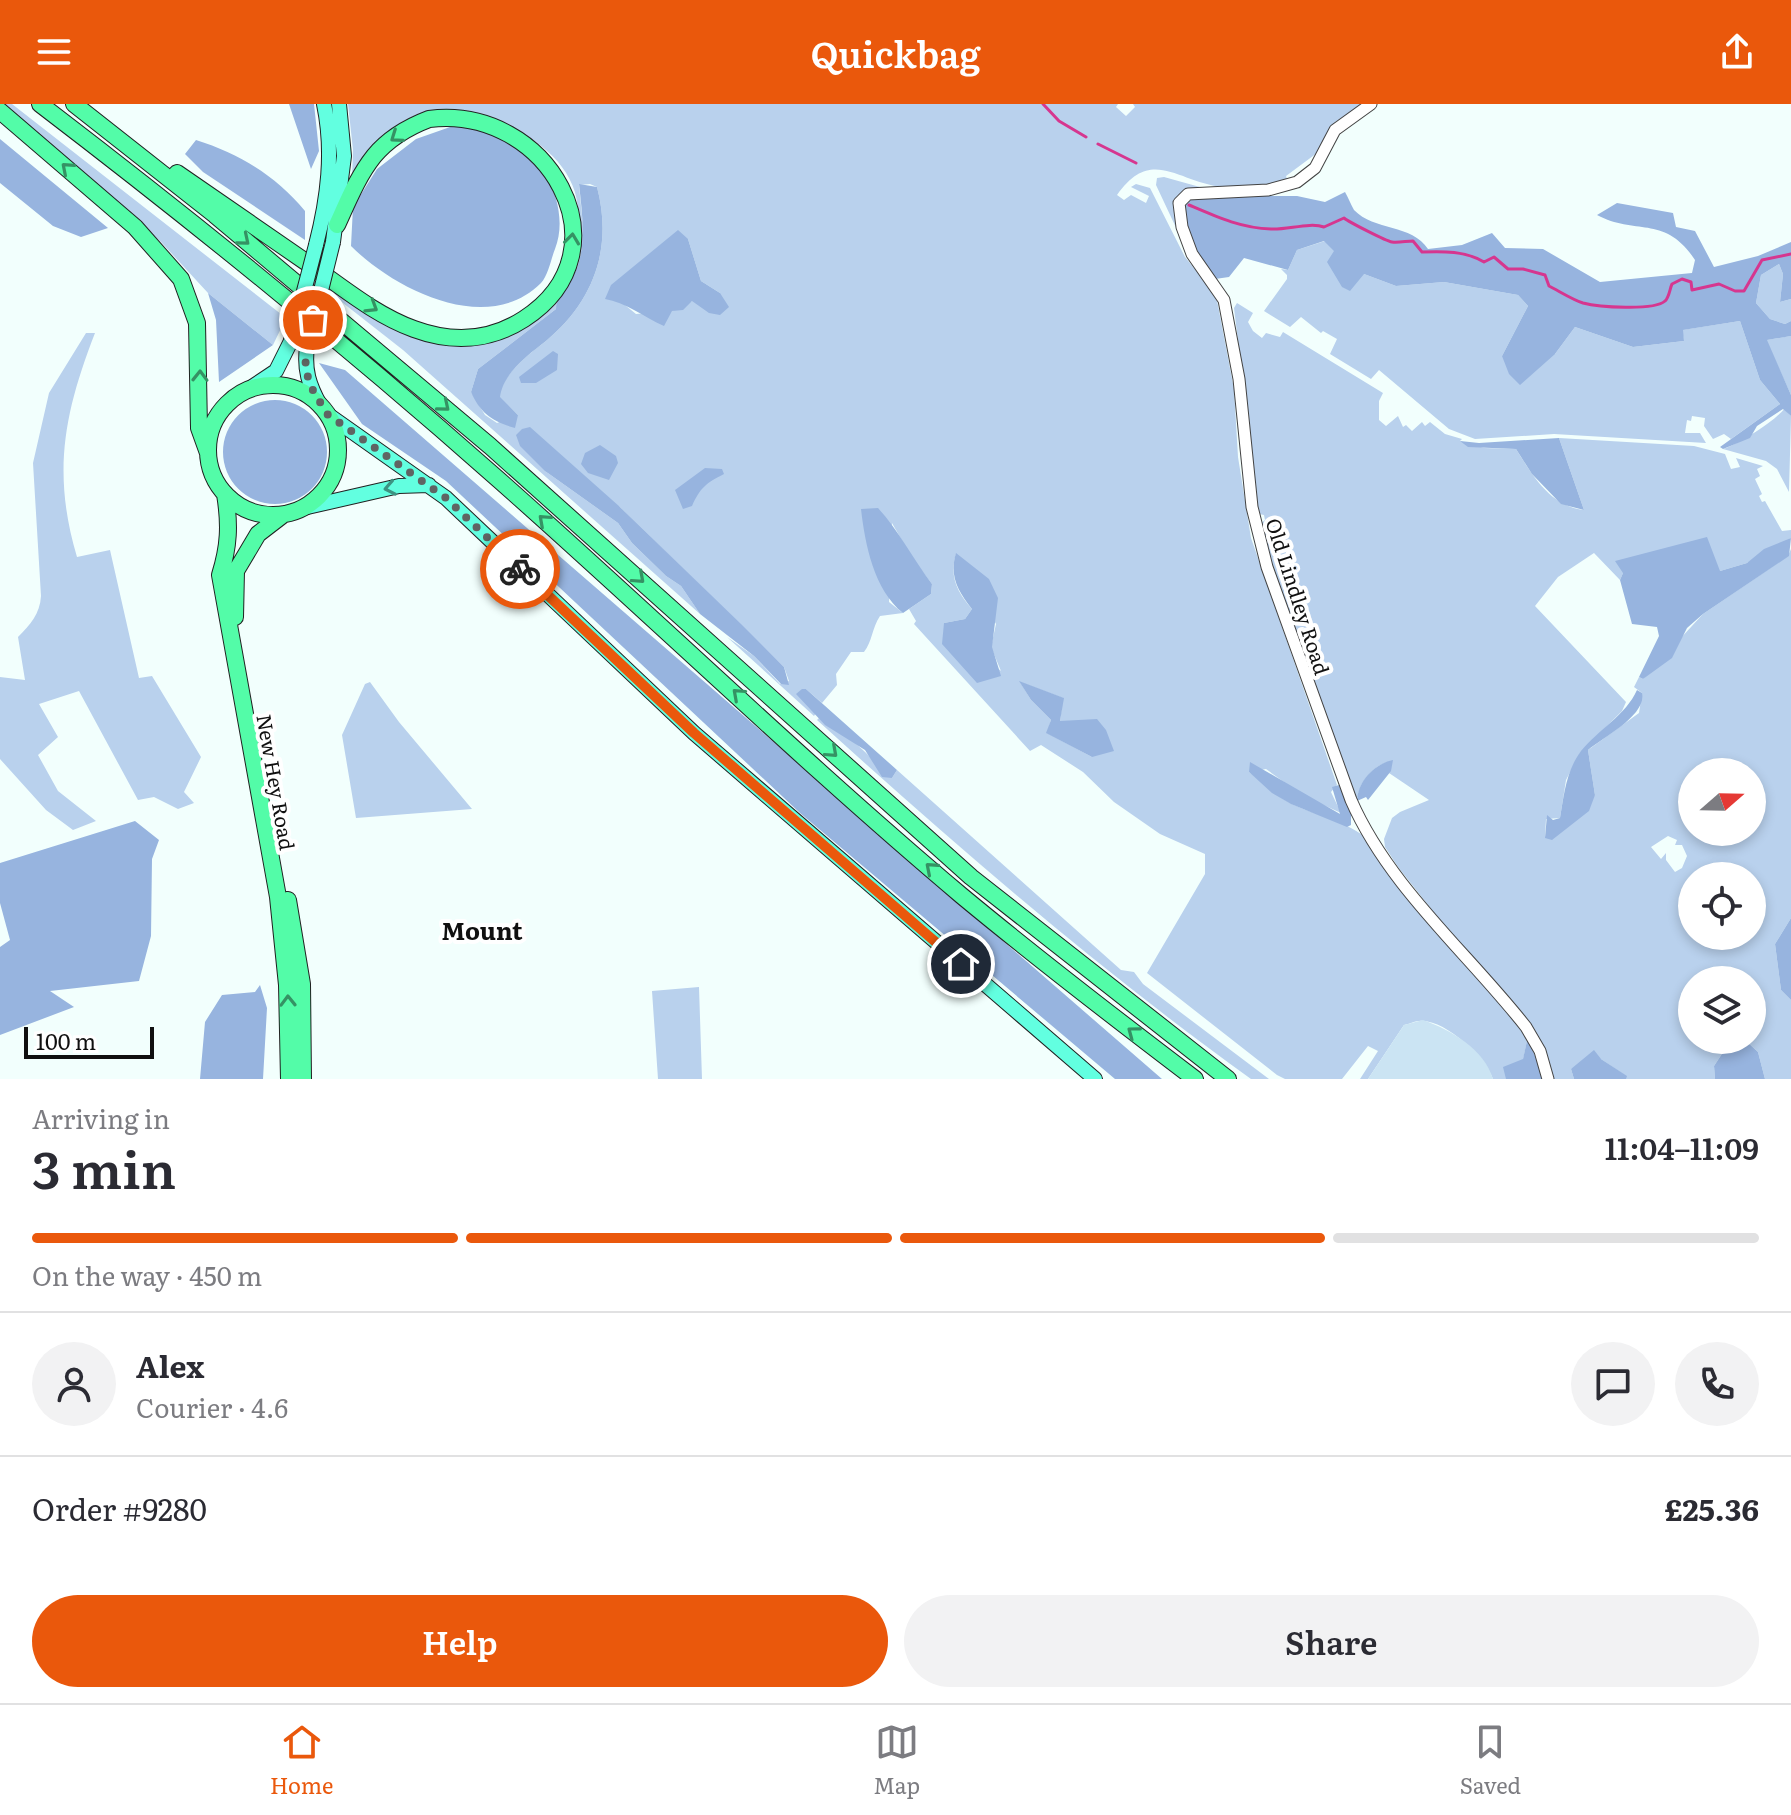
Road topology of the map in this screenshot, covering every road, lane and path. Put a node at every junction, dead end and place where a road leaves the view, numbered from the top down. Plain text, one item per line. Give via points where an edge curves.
1 (40, 104) edge
2 (76, 104) edge
3 (324, 104) edge
4 (339, 104) edge
5 (1371, 104) edge
6 (0, 111) edge
7 (335, 233) junction
8 (246, 391) junction
9 (324, 410) junction
10 (208, 453) junction
11 (429, 485) junction
12 (225, 494) junction
13 (303, 508) junction
14 (284, 514) junction
15 (230, 534) junction
16 (258, 534) junction
17 (289, 1079) edge
18 (303, 1079) edge
19 (1095, 1079) edge
20 (1195, 1079) edge
21 (1228, 1079) edge
22 (1548, 1079) edge

20 -> 1 highway via 959,893 518,497 335,340
2 -> 7 highway via 373,309 438,336 484,336 528,317 560,280 574,228 563,178 541,147 507,123 456,113 417,124 385,144 356,183
2 -> 21 highway via 490,446 971,877
3 - 8 main road, bridge via 330,157 327,201 291,341 276,371
4 - 7 main road via 344,156
5 - 22 street, Old Lindley Road via 1335,130 1319,162 1302,180 1268,190 1188,194 1179,203 1179,214 1194,258 1224,300 1260,544 1351,800 1399,876 1526,1027
10 -> 6 highway via 199,428 197,323 181,279 135,227
7 - 9 main road, bridge via 305,366
8 - 9 highway via 288,387
8 - 10 highway via 220,413
9 - 11 main road
9 - 13 highway via 336,433 338,454 317,499
10 - 12 highway
11 -> 13 main road via 399,486
11 - 19 main road via 694,733
12 - 14 highway via 257,513
12 - 15 highway, New Hey Road
13 - 14 highway
14 - 16 highway, New Hey Road
15 - 16 highway
17 -> 15 highway, New Hey Road via 278,897 220,575
16 - 18 highway, New Hey Road via 236,571 235,616 302,984

